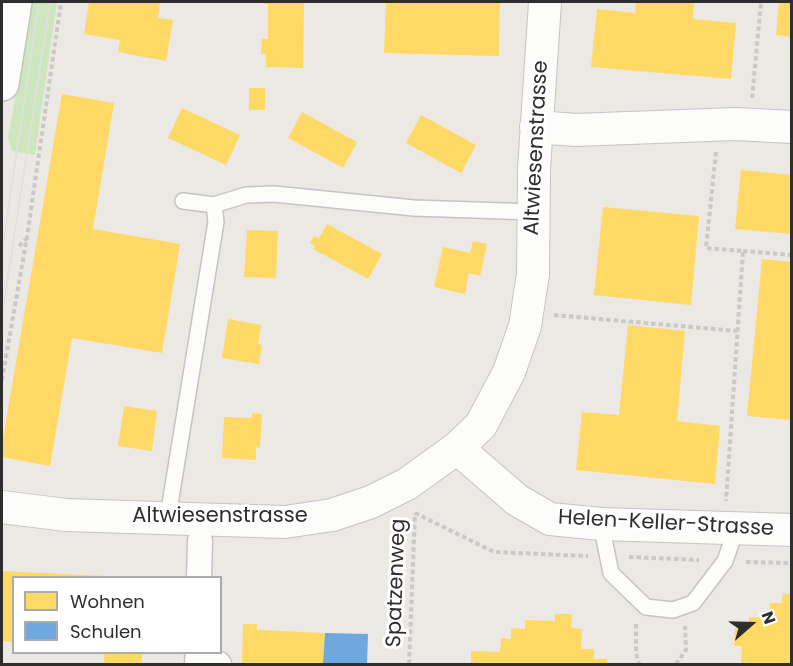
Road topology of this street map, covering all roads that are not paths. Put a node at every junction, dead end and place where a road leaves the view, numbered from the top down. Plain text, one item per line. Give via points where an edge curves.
1 (15, 2) edge
2 (545, 2) edge
3 (2, 84) edge
4 (792, 127) edge
5 (537, 128) junction
6 (183, 201) dead end
7 (214, 205) junction
8 (533, 212) junction
9 (457, 448) junction
10 (2, 507) edge
11 (174, 520) junction
12 (731, 520) junction
13 (601, 524) junction
14 (792, 530) edge
15 (200, 541) dead end
16 (199, 576) edge
17 (198, 654) edge
18 (219, 664) edge

1 - 3 street
2 - 5 street, Altwiesenstrasse
4 - 5 street via 735,124
5 - 8 street, Altwiesenstrasse
6 - 7 lane
7 - 8 lane via 246,195 274,194 414,208
7 - 11 lane via 216,222 170,504
8 - 9 street, Altwiesenstrasse via 533,274 525,326 509,372 481,425
9 - 11 street, Altwiesenstrasse via 407,484 332,515 285,522
9 - 13 street, Helen-Keller-Strasse via 517,500 550,519
10 - 11 street, Altwiesenstrasse via 66,515
12 - 13 street, Helen-Keller-Strasse
12 - 13 lane via 725,561 693,603 673,610 646,607 611,573
12 - 14 street, Helen-Keller-Strasse
15 - 16 street
17 - 18 street via 197,663

